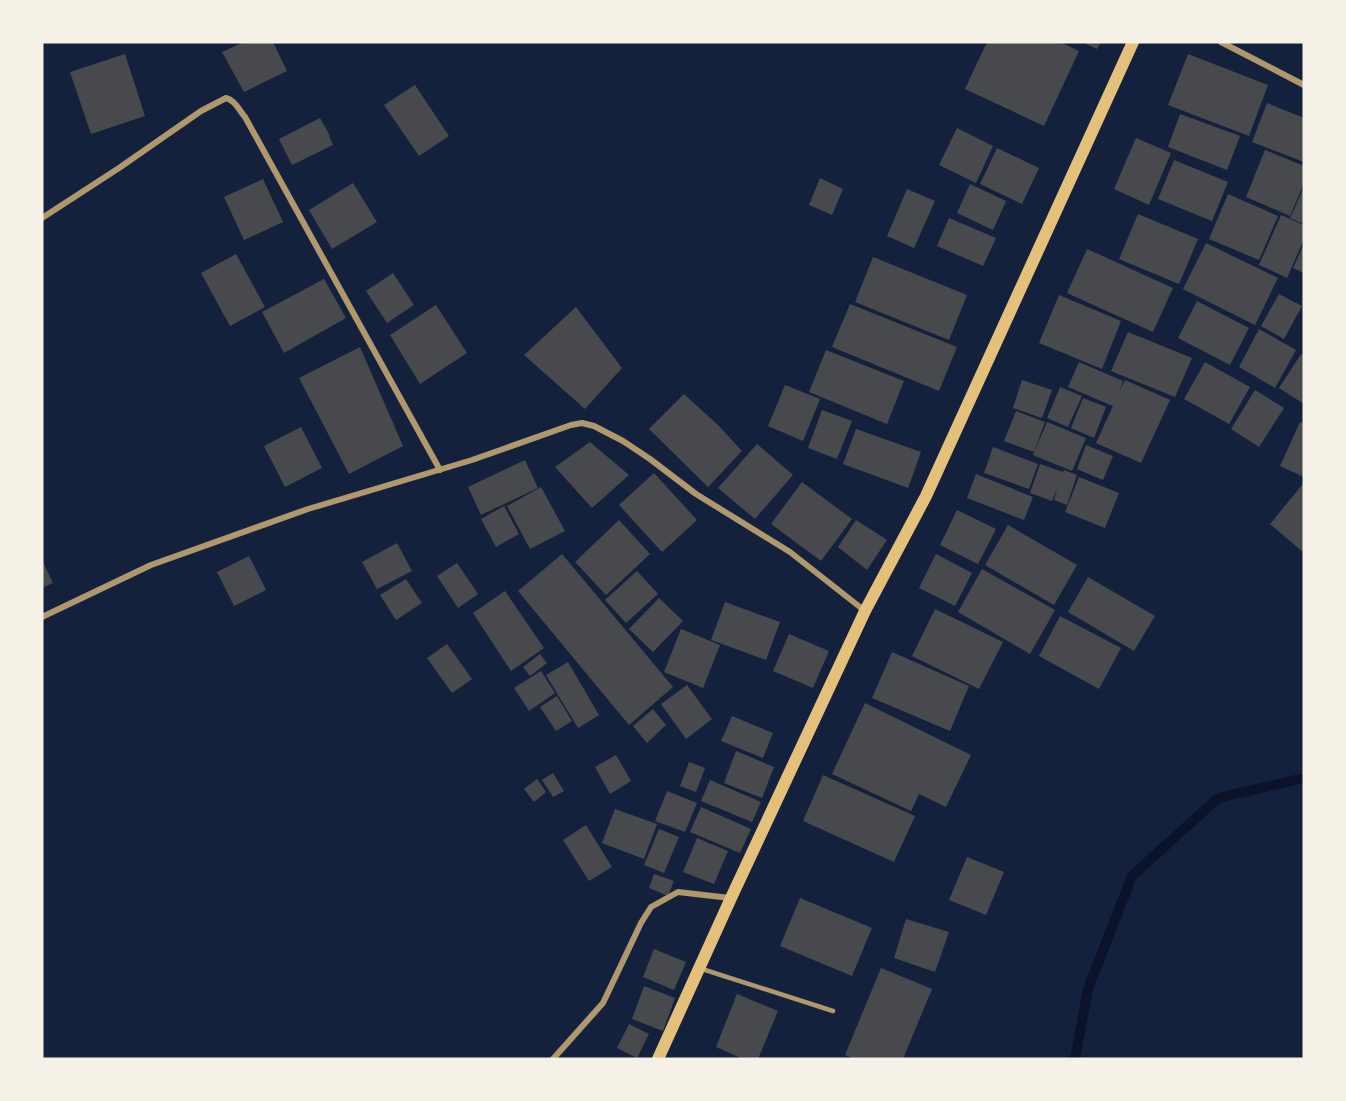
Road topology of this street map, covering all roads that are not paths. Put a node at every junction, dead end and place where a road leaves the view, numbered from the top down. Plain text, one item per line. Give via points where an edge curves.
1 (1133, 42) edge
2 (1221, 42) edge
3 (1304, 86) edge
4 (42, 218) edge
5 (440, 470) junction
6 (865, 611) junction
7 (42, 617) edge
8 (730, 898) junction
9 (699, 968) junction
10 (833, 1011) dead end
11 (553, 1059) edge
12 (658, 1059) edge

1 - 6 main road via 926,496
2 - 3 street
4 - 5 street via 201,111 230,99 245,117
5 - 6 street via 571,425 594,426 623,441 696,494 790,552
5 - 7 street via 308,508 151,565
6 - 8 main road
8 - 9 main road
8 - 11 street via 678,892 651,907 603,1003
9 - 10 lane
9 - 12 main road

